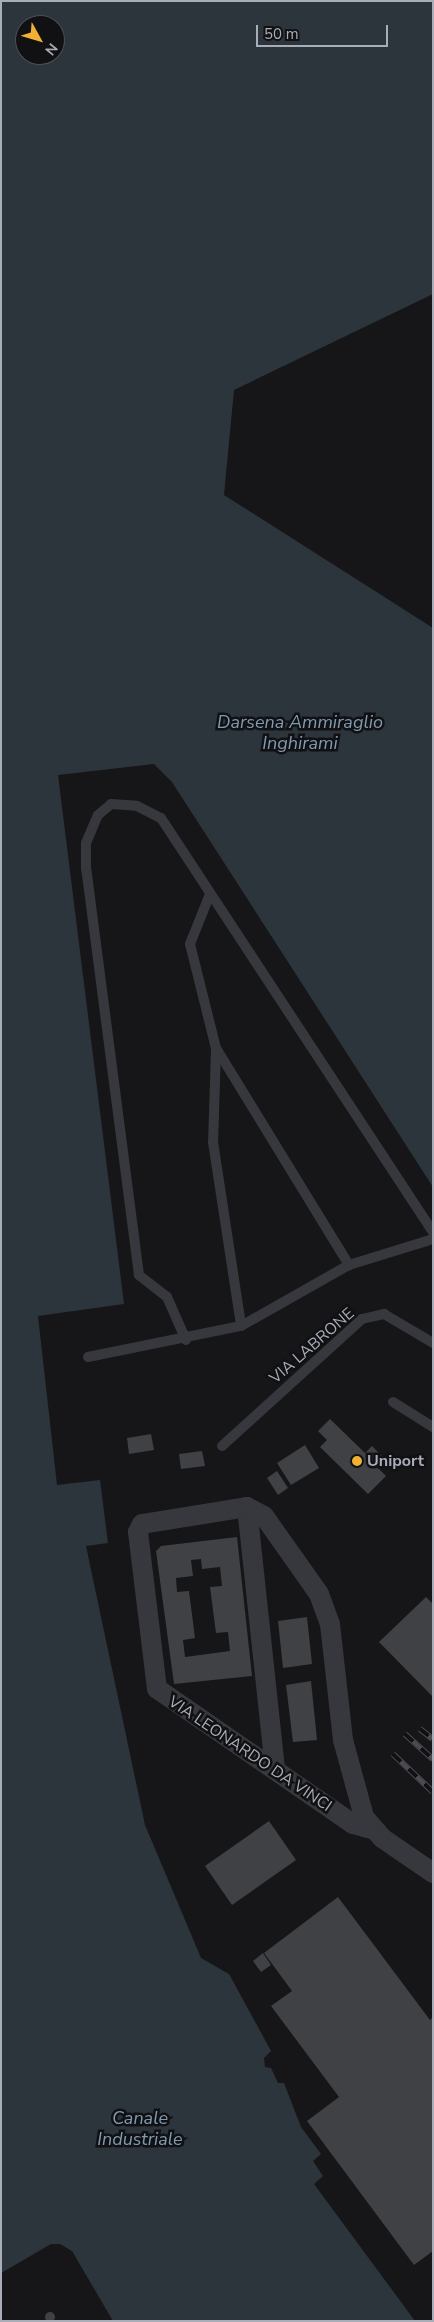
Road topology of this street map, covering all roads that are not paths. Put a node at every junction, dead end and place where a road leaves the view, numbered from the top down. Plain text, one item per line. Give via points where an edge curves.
1 (210, 894) junction
2 (216, 1048) junction
3 (433, 1232) edge
4 (433, 1239) edge
5 (349, 1265) junction
6 (241, 1326) junction
7 (186, 1340) junction
8 (433, 1343) edge
9 (88, 1357) dead end
10 (393, 1402) dead end
11 (433, 1427) edge
12 (222, 1446) dead end
13 (247, 1508) junction
14 (275, 1770) junction
15 (371, 1829) junction
16 (433, 1873) edge

1 - 2 lane via 190,944
1 - 3 lane
1 - 7 lane via 161,818 136,806 111,804 98,815 86,843 86,869 139,1275 167,1297
2 - 5 lane
2 - 6 lane via 213,1142
4 - 5 lane
5 - 6 lane
6 - 7 lane
7 - 9 lane
8 - 12 lane, VIA LABRONE via 384,1314 362,1318
10 - 11 lane
13 - 14 street
13 - 14 street, VIA LEONARDO DA VINCI via 149,1521 138,1532 157,1689
13 - 15 street, VIA LEONARDO DA VINCI via 264,1516 320,1594 330,1624 343,1740 360,1807
14 - 15 street, VIA LEONARDO DA VINCI via 353,1824
15 - 16 street, VIA LEONARDO DA VINCI

